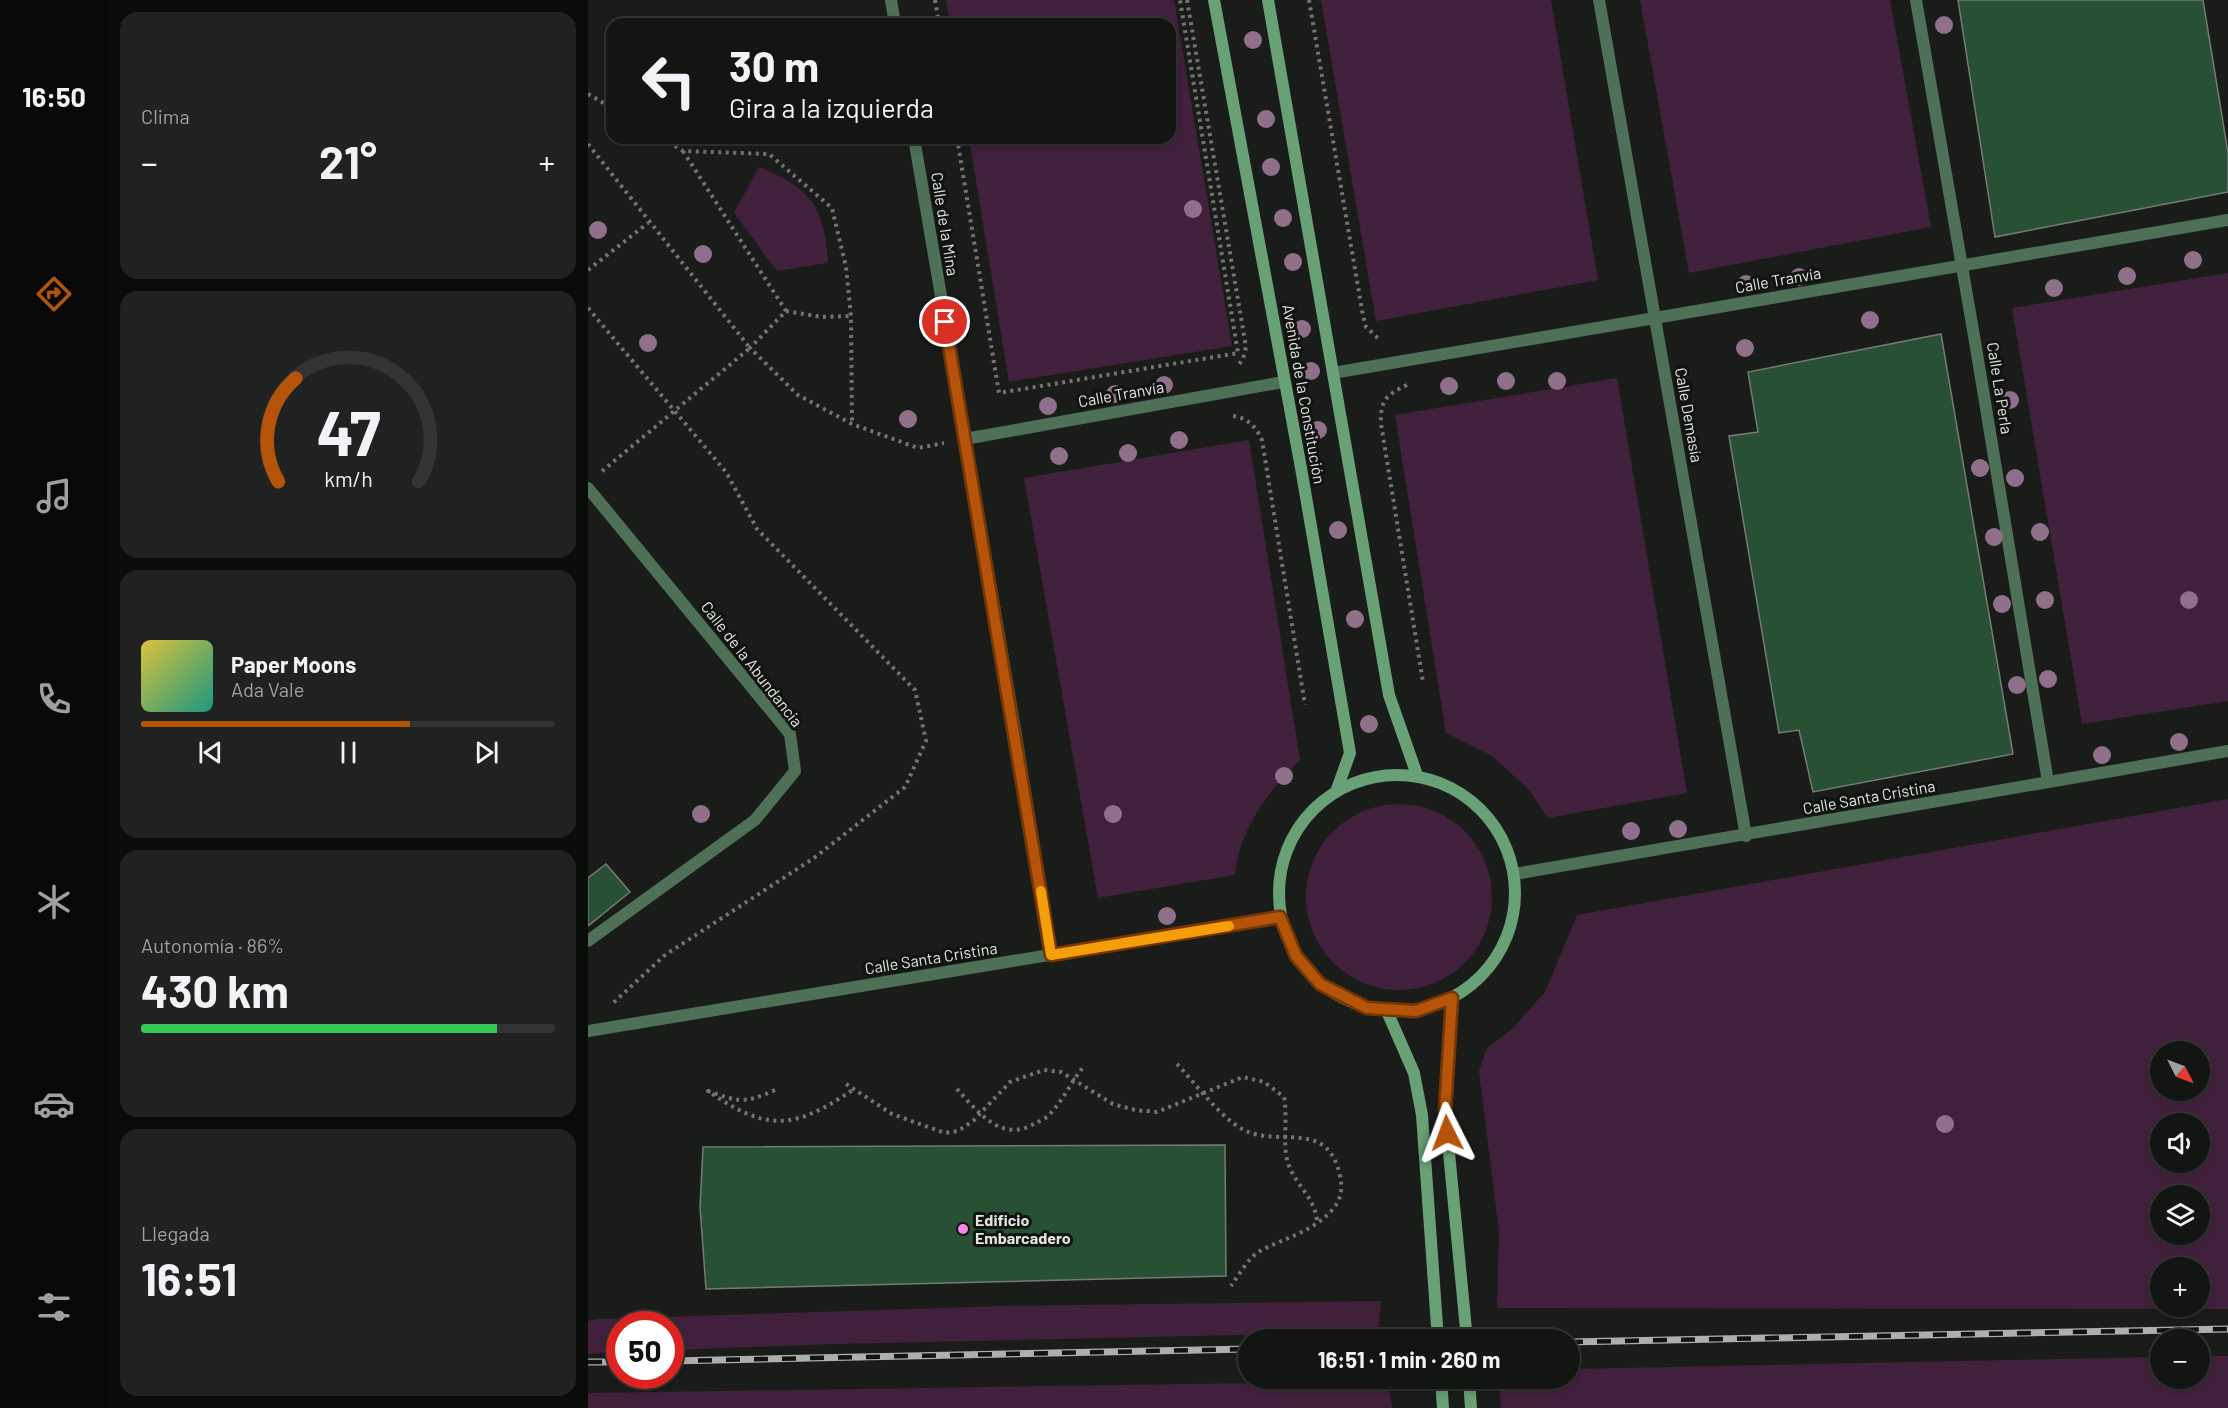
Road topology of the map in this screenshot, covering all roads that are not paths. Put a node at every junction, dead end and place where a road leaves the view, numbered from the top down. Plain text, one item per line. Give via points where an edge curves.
1 (891, 0) edge
2 (1214, 0) edge
3 (1268, 0) edge
4 (1599, 0) edge
5 (1916, 0) edge
6 (894, 18) edge
7 (915, 144) edge
8 (2228, 220) edge
9 (1962, 266) junction
10 (1655, 318) junction
11 (1333, 373) junction
12 (1283, 382) junction
13 (965, 439) junction
14 (588, 488) edge
15 (2228, 751) edge
16 (1417, 775) junction
17 (2048, 782) junction
18 (1336, 792) junction
19 (1746, 836) junction
20 (1515, 874) junction
21 (1280, 917) junction
22 (588, 940) edge
23 (1051, 955) junction
24 (1452, 998) junction
25 (1386, 1009) junction
26 (588, 1031) edge
27 (1437, 1329) edge
28 (1466, 1329) edge
29 (1442, 1389) edge
30 (1470, 1389) edge
31 (1443, 1408) edge
32 (1472, 1408) edge

1 - 6 street
2 - 12 main road, Avenida de la Constitución
3 - 11 main road, Avenida de la Constitución
4 - 10 street, Calle Demasía
5 - 9 street, Calle La Perla
7 - 13 street, Calle de la Mina
8 - 9 street, Calle Tranvía
9 - 10 street, Calle Tranvía
9 - 17 street, Calle La Perla
10 - 11 street, Calle Tranvía
10 - 19 street, Calle Demasía
11 - 16 main road, Avenida de la Constitución via 1389,695
12 - 13 street, Calle Tranvía
12 - 18 main road, Avenida de la Constitución via 1350,753
13 - 23 street, Calle de la Mina
14 - 22 street, Calle de la Abundancia via 790,734 795,771 754,820
15 - 17 street, Calle Santa Cristina
16 - 18 main road via 1386,774
16 - 20 main road via 1447,784 1484,810 1507,846
17 - 19 street, Calle Santa Cristina
18 - 21 main road via 1300,824 1280,873
19 - 20 street, Calle Santa Cristina
20 - 24 main road via 1513,920 1492,964
21 - 23 street, Calle Santa Cristina
21 - 25 main road via 1296,956 1320,984 1367,1008
23 - 26 street, Calle Santa Cristina
24 - 25 main road via 1416,1011
24 - 28 main road via 1445,1111
25 - 27 main road via 1414,1073 1422,1115
29 - 31 main road
30 - 32 main road

